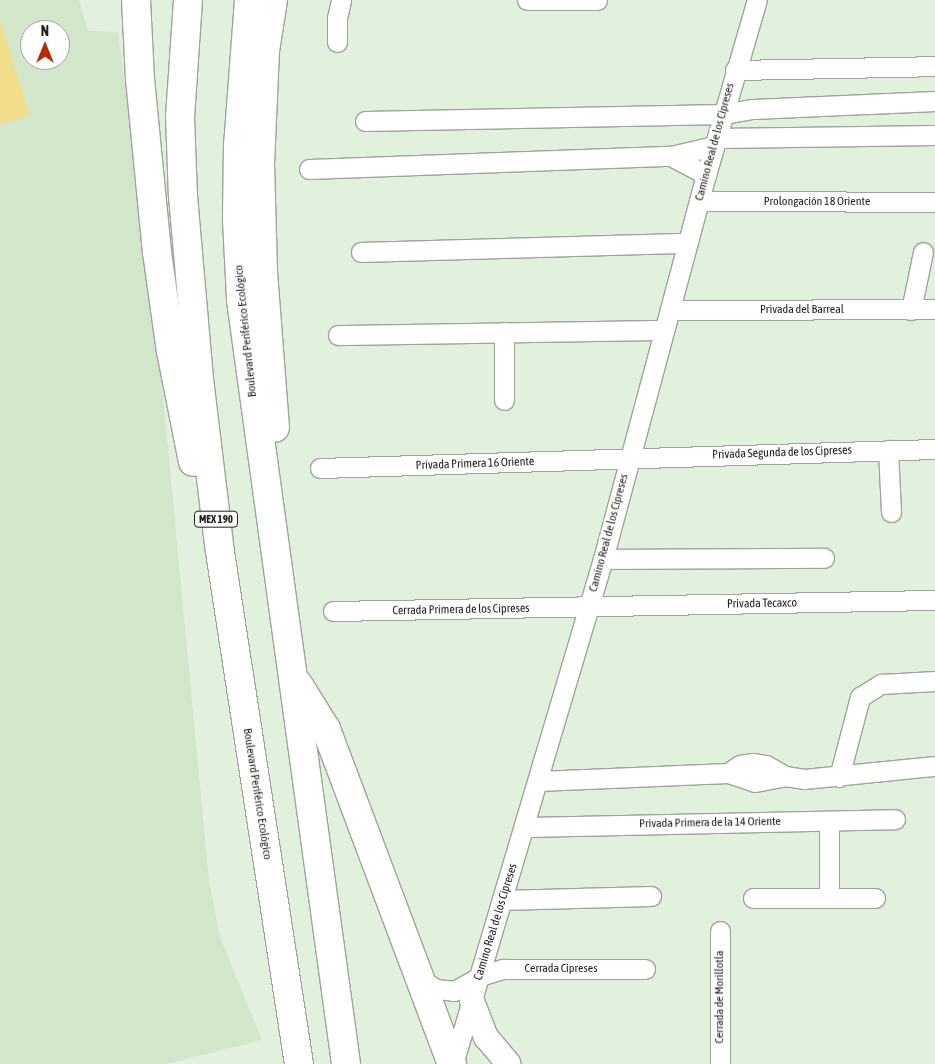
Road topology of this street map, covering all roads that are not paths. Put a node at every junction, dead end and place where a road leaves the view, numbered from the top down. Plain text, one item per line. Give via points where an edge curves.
1 (136, 0) edge
2 (188, 0) edge
3 (249, 0) edge
4 (273, 0) edge
5 (341, 0) edge
6 (527, 0) edge
7 (596, 0) edge
8 (757, 0) edge
9 (564, 1) edge
10 (337, 42) dead end
11 (935, 66) edge
12 (735, 70) junction
13 (935, 101) edge
14 (724, 114) junction
15 (366, 121) dead end
16 (935, 135) edge
17 (716, 142) junction
18 (671, 156) junction
19 (309, 169) dead end
20 (706, 175) junction
21 (699, 202) junction
22 (935, 202) edge
23 (688, 243) junction
24 (361, 252) dead end
25 (923, 252) dead end
26 (670, 310) junction
27 (911, 310) junction
28 (935, 310) edge
29 (664, 330) junction
30 (504, 332) junction
31 (338, 335) dead end
32 (504, 400) dead end
33 (935, 449) edge
34 (888, 450) junction
35 (629, 459) junction
36 (320, 468) dead end
37 (891, 512) dead end
38 (220, 552) junction
39 (824, 558) dead end
40 (604, 559) junction
41 (935, 600) edge
42 (589, 608) junction
43 (333, 611) dead end
44 (293, 669) junction
45 (935, 681) edge
46 (935, 766) edge
47 (839, 776) junction
48 (539, 780) junction
49 (895, 820) dead end
50 (829, 821) junction
51 (525, 827) junction
52 (651, 896) dead end
53 (752, 898) dead end
54 (829, 898) junction
55 (875, 898) dead end
56 (502, 900) junction
57 (720, 931) dead end
58 (645, 969) dead end
59 (479, 978) junction
60 (420, 979) junction
61 (472, 1001) junction
62 (299, 1064) edge
63 (346, 1064) edge
64 (453, 1064) edge
65 (509, 1064) edge
66 (720, 1064) edge

1 - 38 highway, Boulevard Periférico Ecológico via 140,79 170,342 187,436
2 - 38 highway, Boulevard Periférico Ecológico / MEX 190 via 180,116 182,196 198,370
3 - 44 highway, Boulevard Periférico Ecológico via 238,145 241,300 261,462
4 - 44 highway, Boulevard Periférico Ecológico via 262,88 260,218 271,385 289,571
5 - 10 street
6 - 9 street
7 - 9 street
8 - 12 street, Camino Real de los Cipreses
11 - 12 street
12 - 14 street, Camino Real de los Cipreses
13 - 14 street via 753,109
14 - 15 street
14 - 17 street, Camino Real de los Cipreses
16 - 17 street
17 - 18 street
17 - 20 street, Camino Real de los Cipreses
18 - 19 street
18 - 20 street
20 - 21 street, Camino Real de los Cipreses
21 - 22 street, Prolongación 18 Oriente
21 - 23 street, Camino Real de los Cipreses
23 - 24 street
23 - 26 street, Camino Real de los Cipreses
25 - 27 street
26 - 27 street, Privada del Barreal
26 - 29 street, Camino Real de los Cipreses
27 - 28 street, Privada del Barreal
29 - 30 street
29 - 35 street, Camino Real de los Cipreses
30 - 31 street
30 - 32 street
33 - 34 street, Privada Segunda de los Cipreses
34 - 35 street, Privada Segunda de los Cipreses
34 - 37 street
35 - 36 street, Privada Primera 16 Oriente
35 - 40 street, Camino Real de los Cipreses
38 - 62 highway, Boulevard Periférico Ecológico / MEX 190
39 - 40 street
40 - 42 street, Camino Real de los Cipreses
41 - 42 street, Privada Tecaxco
42 - 43 street, Cerrada Primera de los Cipreses
42 - 48 street, Camino Real de los Cipreses
44 - 60 highway via 326,729
44 - 63 highway, Boulevard Periférico Ecológico
45 - 47 street via 881,684 860,697
46 - 47 street
47 - 48 street via 804,779 785,776 766,765 753,763 740,765 728,773
48 - 51 street, Camino Real de los Cipreses
49 - 50 street, Privada Primera de la 14 Oriente
50 - 51 street, Privada Primera de la 14 Oriente
50 - 54 street
51 - 56 street, Camino Real de los Cipreses
52 - 56 street
53 - 54 street
54 - 55 street
56 - 59 street, Camino Real de los Cipreses
57 - 66 street, Cerrada de Morillotla
58 - 59 street, Cerrada Cipreses via 504,969
59 - 60 street, Cerrada Cipreses via 454,991 436,989
59 - 61 street, Camino Real de los Cipreses
60 - 64 highway
61 - 64 street, Camino Real de los Cipreses
61 - 65 main road via 486,1037

